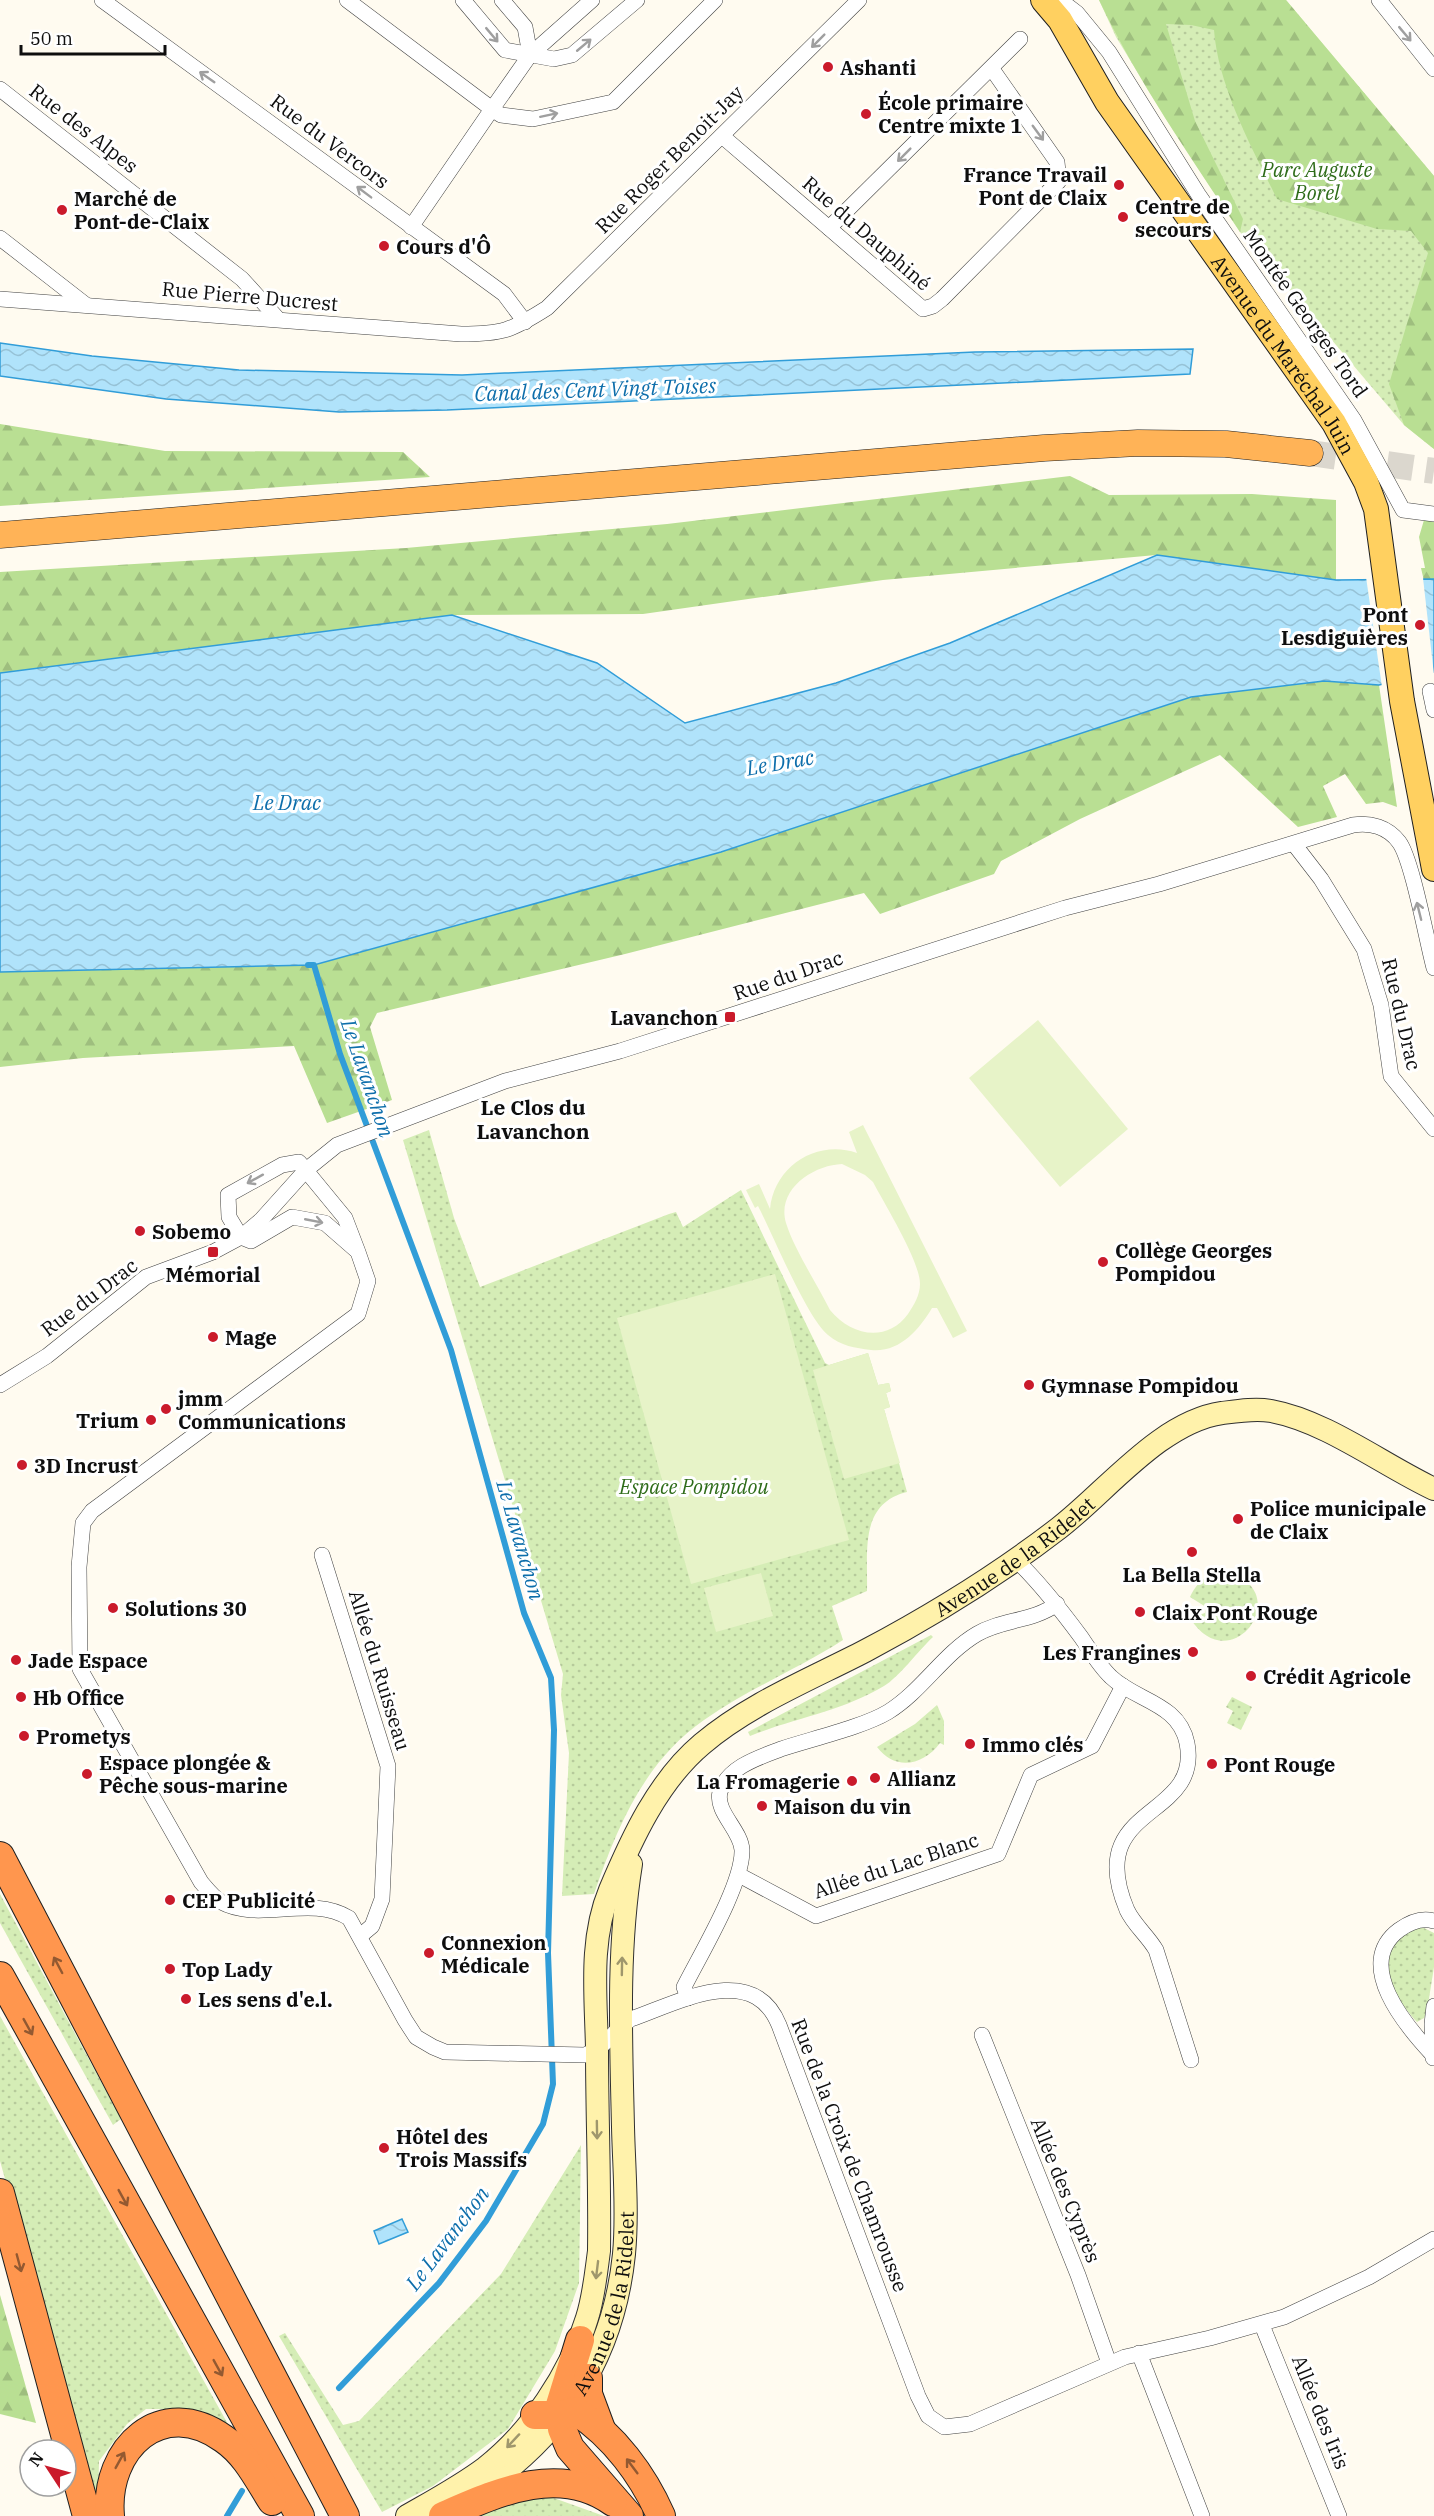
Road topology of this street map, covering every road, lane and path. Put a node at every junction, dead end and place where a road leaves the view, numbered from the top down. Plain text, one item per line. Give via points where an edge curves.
1 (102, 0) edge
2 (347, 0) edge
3 (463, 0) edge
4 (502, 0) edge
5 (592, 0) edge
6 (637, 0) edge
7 (715, 0) edge
8 (860, 0) edge
9 (1045, 0) edge
10 (1060, 0) edge
11 (1379, 0) edge
12 (1020, 39) dead end
13 (530, 55) junction
14 (992, 69) junction
15 (1434, 69) edge
16 (0, 89) edge
17 (492, 110) junction
18 (722, 136) junction
19 (411, 227) junction
20 (829, 228) junction
21 (0, 238) edge
22 (0, 298) edge
23 (86, 305) junction
24 (278, 319) junction
25 (525, 322) junction
26 (497, 334) joint
27 (1310, 453) tunnel mouth
28 (1434, 514) edge
29 (0, 534) edge
30 (1430, 691) dead end
31 (1434, 710) edge
32 (1294, 844) junction
33 (1434, 869) edge
34 (1434, 968) edge
35 (1434, 1130) edge
36 (306, 1170) junction
37 (241, 1237) junction
38 (358, 1252) junction
39 (0, 1385) edge
40 (1433, 1488) edge
41 (322, 1555) dead end
42 (1016, 1560) junction
43 (1057, 1604) junction
44 (1123, 1686) junction
45 (635, 1838) junction
46 (0, 1856) edge
47 (739, 1875) junction
48 (1434, 1920) edge
49 (360, 1936) junction
50 (0, 1976) edge
51 (688, 1998) junction
52 (1434, 2006) edge
53 (621, 2025) junction
54 (96, 2035) junction
55 (982, 2035) dead end
56 (597, 2052) junction
57 (1433, 2057) edge
58 (1191, 2060) dead end
59 (622, 2078) junction
60 (0, 2193) edge
61 (1434, 2239) edge
62 (1262, 2325) junction
63 (579, 2340) joint
64 (1139, 2353) junction
65 (1109, 2362) junction
66 (588, 2378) junction
67 (549, 2415) junction
68 (601, 2429) junction
69 (437, 2512) edge
70 (628, 2515) edge
71 (87, 2516) edge
72 (110, 2516) edge
73 (283, 2516) edge
74 (300, 2516) edge
75 (345, 2516) edge
76 (366, 2516) edge
77 (406, 2516) edge
78 (661, 2516) edge
79 (1202, 2516) edge
80 (1339, 2516) edge

19 -> 1 street, Rue du Vercors
2 - 17 street
3 -> 13 street via 505,50
4 - 13 street via 525,27
5 - 13 street
13 -> 6 street via 554,59 572,55
17 -> 7 street via 533,119 613,102
8 -> 18 street, Rue Roger Benoit-Jay
9 - 33 main road, Avenue du Maréchal Juin via 1107,102 1334,423 1366,482 1376,509 1402,700
10 - 28 street, Montée Georges Tord via 1077,13 1109,52 1198,195 1354,420 1403,510
11 -> 15 street
12 - 14 street
13 - 17 street
14 -> 20 street
14 -> 20 street, Rue du Dauphiné via 1057,162 1059,181 942,299 923,309
16 - 24 street, Rue des Alpes via 242,279
17 - 19 street
18 - 20 street, Rue du Dauphiné
18 - 25 street, Rue Roger Benoit-Jay via 547,308
19 - 25 street, Rue du Vercors via 504,294
21 - 23 street
22 - 23 street, Rue Pierre Ducrest
23 - 24 street, Rue Pierre Ducrest
24 - 26 street, Rue Pierre Ducrest
25 - 26 street, Rue Roger Benoit-Jay
27 - 29 highway via 1226,444 1044,448
30 - 31 street
34 -> 32 street, Rue du Drac via 1400,843 1380,827 1362,824
32 - 35 street, Rue du Drac via 1321,879 1364,949 1381,1005 1391,1077
32 - 36 street, Rue du Drac via 1065,908 620,1051 505,1081 337,1145
36 - 37 street, Rue du Drac
36 -> 37 street via 299,1162 282,1165 228,1195 229,1217
36 - 38 street via 345,1218
37 -> 38 street via 252,1241 292,1217 325,1223
37 - 39 street, Rue du Drac via 146,1277 47,1356
38 - 49 street via 368,1281 358,1314 92,1511 83,1523 79,1568 82,1676 110,1718 201,1882 222,1903 244,1910 303,1907 337,1911 349,1918
40 - 42 main road, Avenue de la Ridelet via 1340,1438 1282,1414 1262,1410 1215,1414 1166,1437
41 - 49 street, Allée du Ruisseau via 388,1766 382,1899 372,1926
42 - 43 street
42 - 45 main road, Avenue de la Ridelet via 944,1608 723,1729 683,1762 663,1788
43 - 44 street via 1110,1676
43 - 47 street via 1028,1620 994,1627 972,1637 888,1712 743,1766 720,1792 720,1802 742,1849
44 - 47 street, Allée du Lac Blanc via 1092,1746 1031,1775 998,1854 816,1916
44 - 58 street via 1172,1714 1187,1744 1184,1781 1132,1827 1120,1846 1116,1868 1128,1912 1156,1950
53 -> 45 main road, Avenue de la Ridelet via 622,1931
45 - 56 main road, Avenue de la Ridelet via 608,1894 600,1926
54 -> 46 highway
47 - 51 street via 684,1987
48 - 57 street via 1420,1919 1395,1934 1385,1950 1382,1968 1386,1991 1396,2009
49 - 56 street via 416,2037 446,2052
50 -> 74 highway
51 - 53 street, Rue de la Croix de Chamrousse
51 - 65 street, Rue de la Croix de Chamrousse via 712,1990 742,1991 761,2000 777,2018 928,2416 944,2427 970,2424
52 - 57 street
53 - 56 street
53 - 59 main road, Avenue de la Ridelet
54 - 75 highway
54 - 76 highway
55 - 65 street, Allée des Cyprès
56 - 59 main road via 611,2061
56 -> 63 main road, Avenue de la Ridelet via 599,2251 594,2292
59 - 66 main road, Avenue de la Ridelet via 624,2252 613,2316
60 -> 71 highway
61 - 62 street via 1361,2281
62 - 64 street
62 - 80 street, Allée des Iris
63 - 67 highway via 560,2405
64 - 65 street
64 - 79 street
66 - 67 main road, Avenue de la Ridelet
66 - 68 highway via 588,2394
67 - 68 highway via 576,2411
67 - 69 main road, Avenue de la Ridelet via 522,2458 492,2482
67 - 70 highway via 562,2429 570,2448
78 -> 68 highway via 643,2481
69 - 70 highway via 514,2487 551,2483 585,2488 611,2500
69 - 77 main road, Avenue de la Ridelet
72 -> 73 highway via 112,2477 129,2445 158,2427 180,2424 214,2433 236,2449

